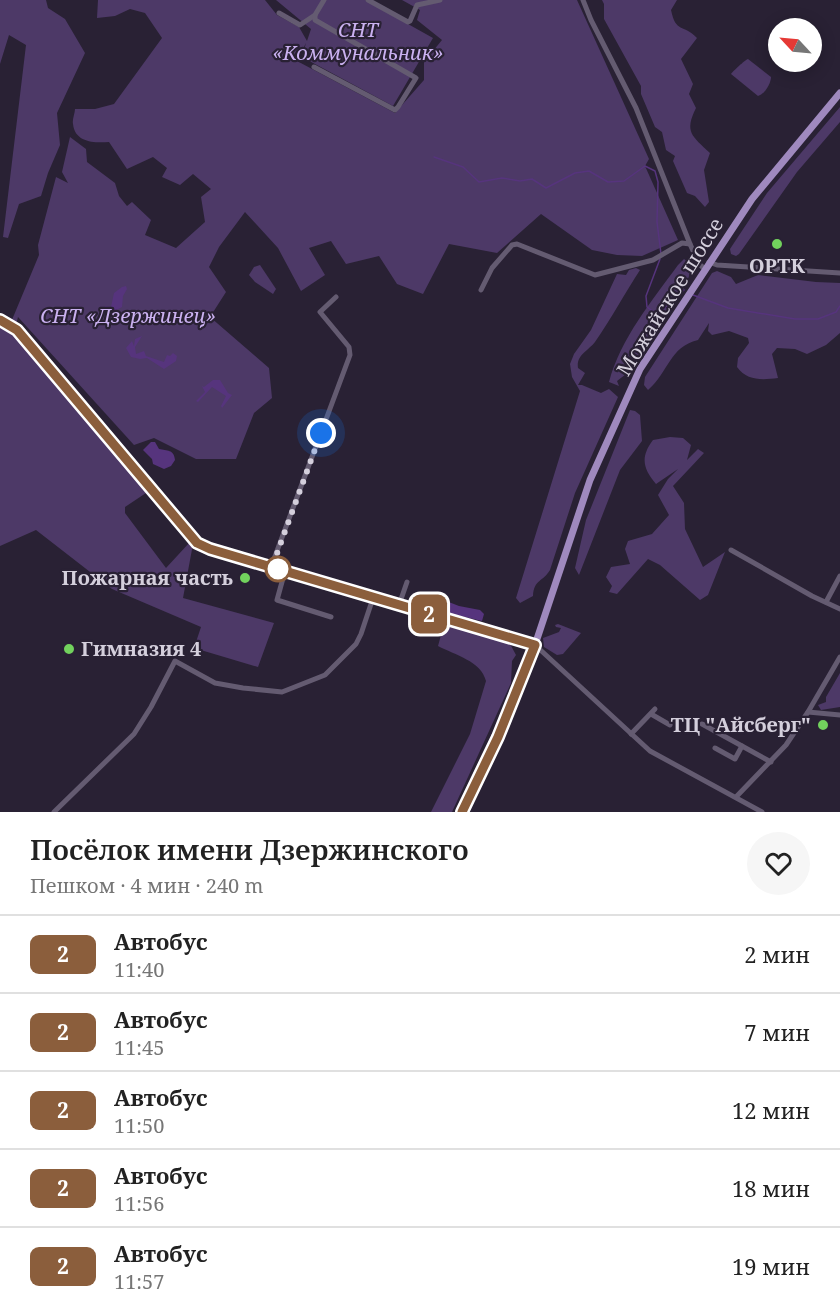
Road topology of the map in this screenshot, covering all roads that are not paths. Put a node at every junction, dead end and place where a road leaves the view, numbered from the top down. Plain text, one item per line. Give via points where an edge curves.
1 (324, 0) edge
2 (368, 0) edge
3 (440, 0) edge
4 (583, 0) edge
5 (279, 13) dead end
6 (315, 15) junction
7 (314, 67) dead end
8 (840, 93) edge
9 (690, 244) junction
10 (710, 262) junction
11 (705, 269) junction
12 (840, 273) edge
13 (481, 290) dead end
14 (336, 297) dead end
15 (0, 320) edge
16 (731, 550) dead end
17 (272, 567) junction
18 (285, 572) junction
19 (840, 576) edge
20 (407, 582) dead end
21 (373, 598) junction
22 (826, 602) junction
23 (399, 605) junction
24 (840, 609) edge
25 (331, 617) dead end
26 (535, 645) junction
27 (840, 657) edge
28 (808, 712) junction
29 (840, 715) edge
30 (702, 724) dead end
31 (670, 725) dead end
32 (631, 734) junction
33 (742, 746) junction
34 (715, 748) dead end
35 (771, 762) junction
36 (736, 796) junction
37 (751, 809) edge
38 (54, 812) edge
39 (462, 812) edge
40 (762, 812) edge

1 - 6 street
2 - 3 street via 408,22 417,5
4 - 9 street via 636,108
5 - 6 street via 300,25
6 - 7 street via 318,22 416,78 395,110
8 - 10 main road, Можайское шоссе via 757,191
9 - 11 street
9 - 13 street via 682,243 653,260 595,275 517,243 492,268
10 - 11 main road, Можайское шоссе
10 - 12 street
11 - 26 main road, Можайское шоссе via 646,360 609,437 582,500
14 - 17 street via 320,312 349,347 350,355
15 - 17 street via 17,330 194,541
16 - 22 street
17 - 18 street
18 - 21 street
18 - 25 street via 277,600
19 - 22 street
20 - 23 street
21 - 23 street
21 - 38 street via 356,644 324,675 282,692 215,683 174,662 134,734
22 - 24 street
23 - 26 street
26 - 32 street
26 - 39 main road, Можайское шоссе
27 - 28 street
28 - 29 street
28 - 35 street
30 - 33 street
31 - 32 street via 653,711
32 - 36 street via 658,757
33 - 34 street via 735,759
33 - 35 street
35 - 36 street
36 - 37 street
37 - 40 street

